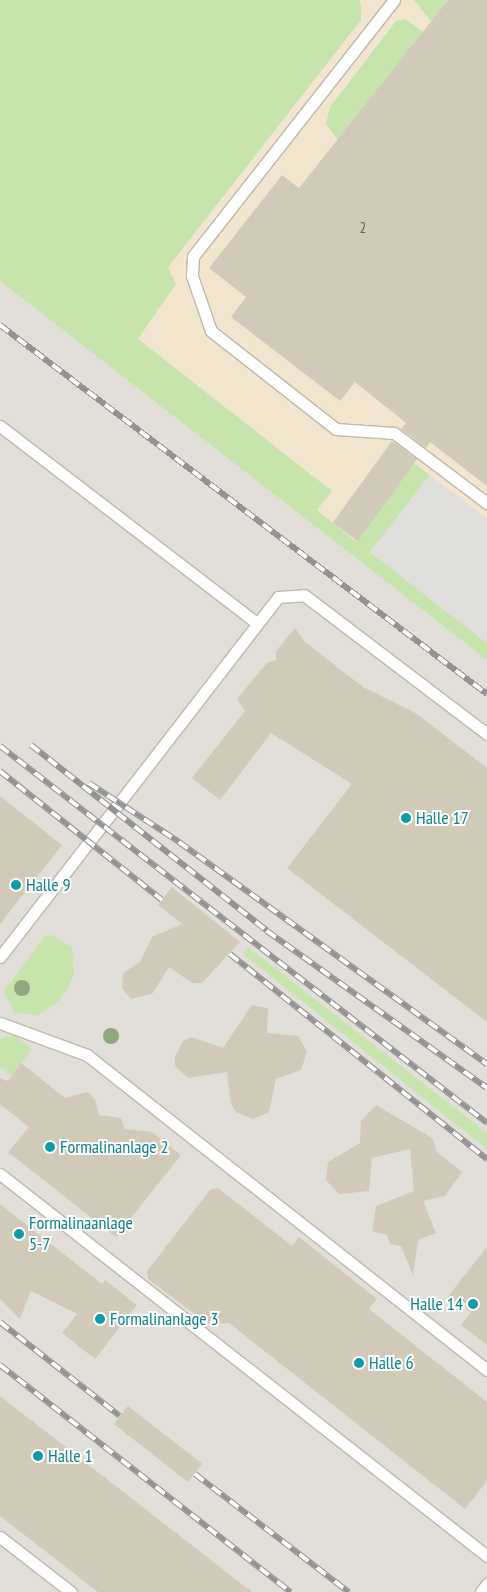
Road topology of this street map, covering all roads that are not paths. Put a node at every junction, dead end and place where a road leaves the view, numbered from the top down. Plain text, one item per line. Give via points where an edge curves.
1 (394, 0) edge
2 (0, 426) edge
3 (487, 503) edge
4 (257, 623) junction
5 (487, 734) edge
6 (0, 957) edge
7 (0, 1023) edge
8 (0, 1174) edge
9 (487, 1370) edge
10 (0, 1537) edge
11 (487, 1556) edge
12 (487, 1584) edge
13 (71, 1592) edge
14 (481, 1592) edge

1 - 3 lane via 193,256 192,276 212,331 336,429 394,433
2 - 4 lane
4 - 5 lane via 278,596 304,595
4 - 6 lane
7 - 9 lane via 87,1055
8 - 11 lane
10 - 13 lane
12 - 14 lane

